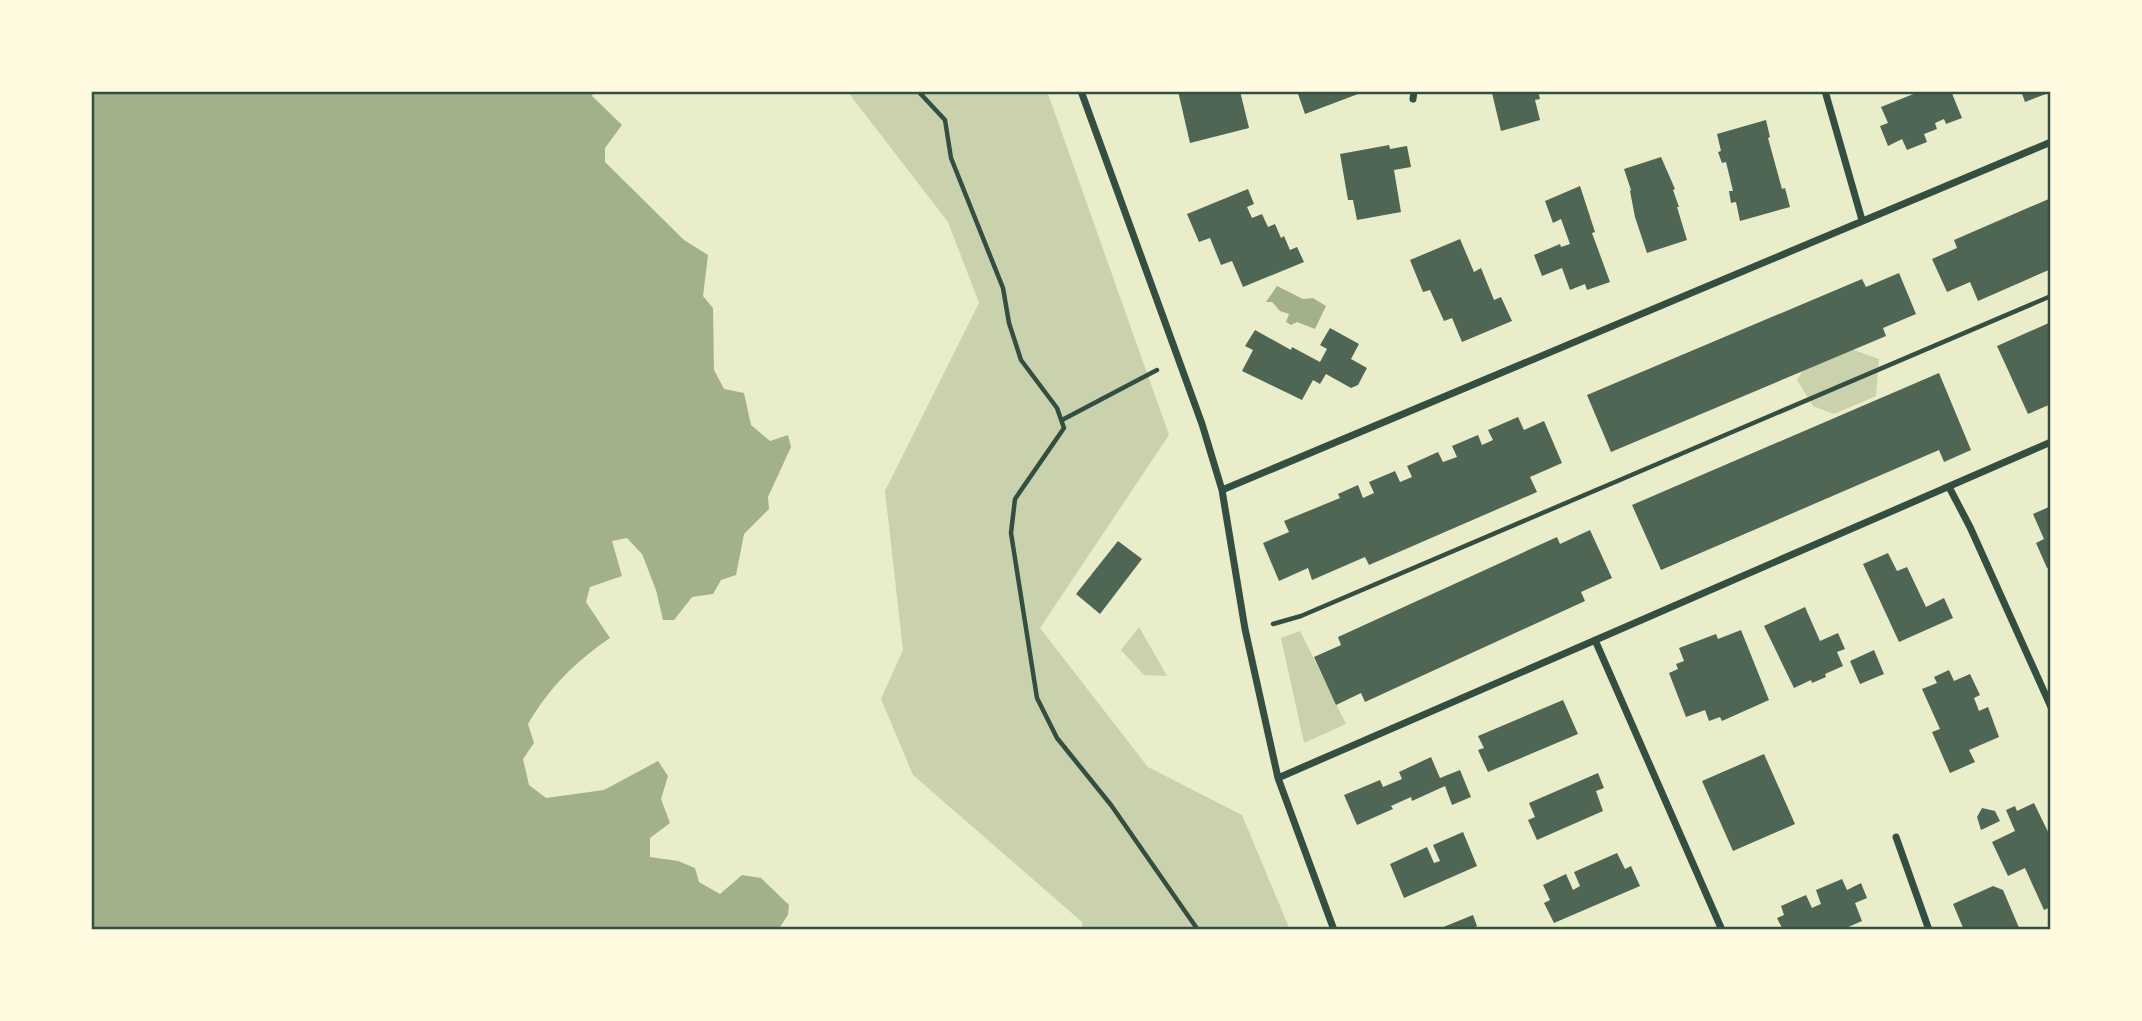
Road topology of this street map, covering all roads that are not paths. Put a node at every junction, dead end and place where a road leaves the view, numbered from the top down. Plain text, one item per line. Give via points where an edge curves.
1 (1081, 91) edge
2 (1825, 91) edge
3 (2051, 142) edge
4 (1862, 220) junction
5 (2051, 442) edge
6 (1950, 487) junction
7 (1222, 489) junction
8 (1595, 639) junction
9 (2051, 707) edge
10 (1278, 778) junction
11 (1896, 837) dead end
12 (1334, 930) edge
13 (1722, 930) edge
14 (1929, 930) edge

1 - 7 street
2 - 4 street
3 - 4 street
4 - 7 street
5 - 6 street
6 - 8 street
6 - 9 street
7 - 10 street via 1245,629
8 - 10 street
8 - 13 street
10 - 12 street
11 - 14 street

